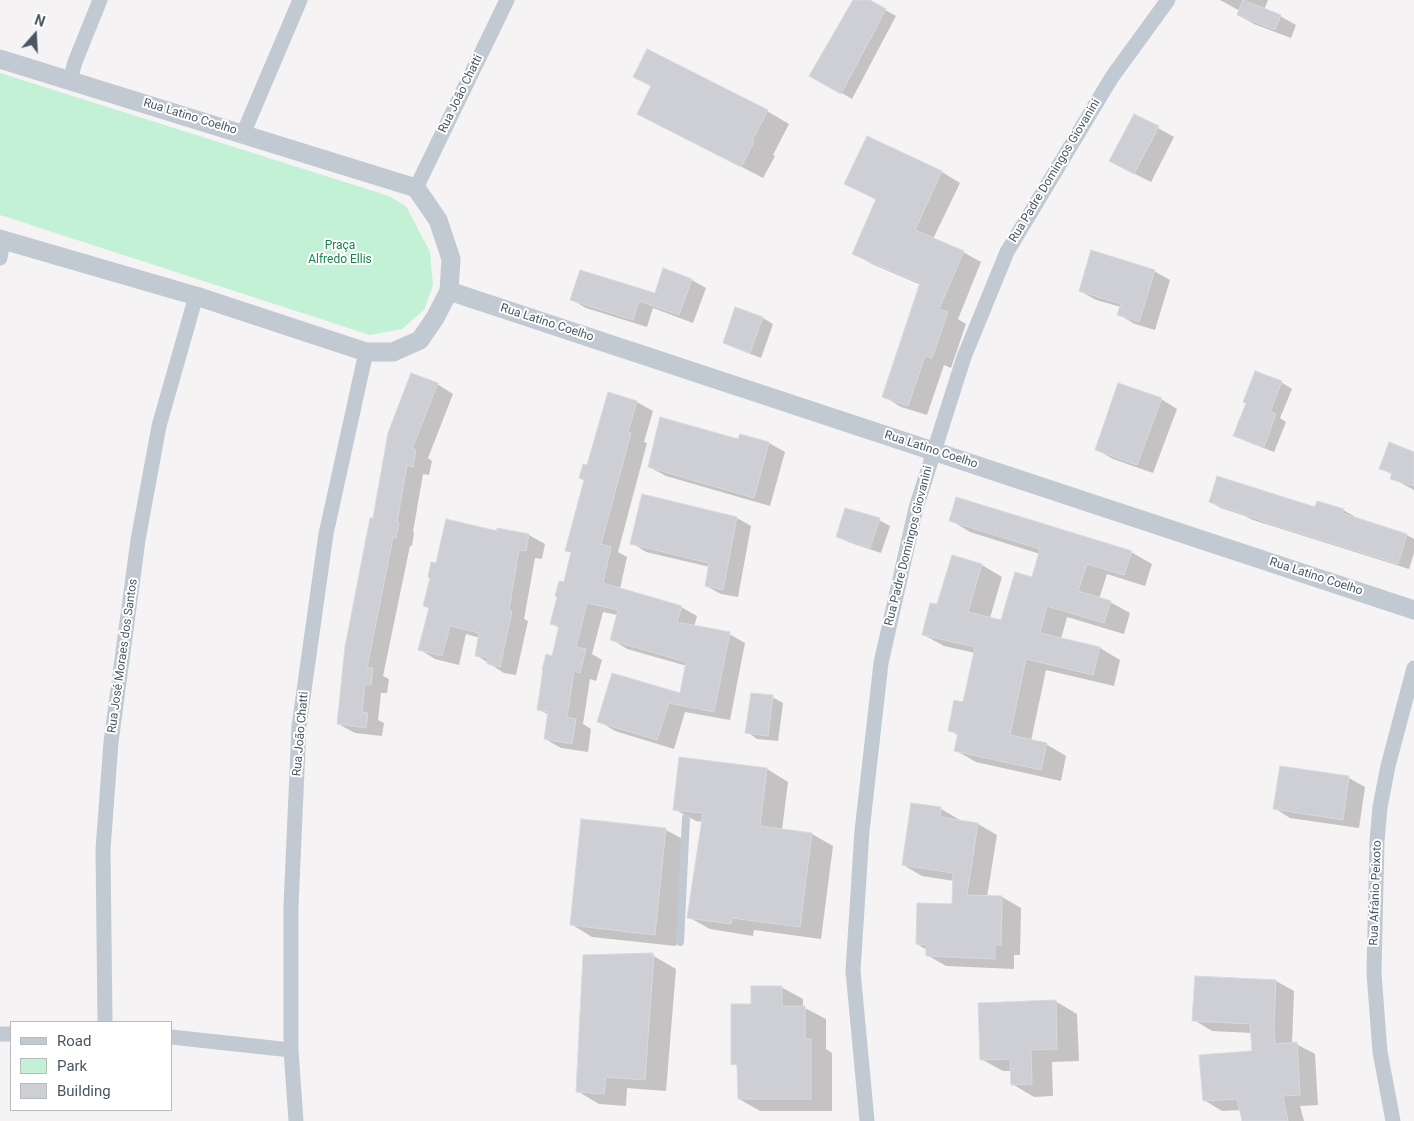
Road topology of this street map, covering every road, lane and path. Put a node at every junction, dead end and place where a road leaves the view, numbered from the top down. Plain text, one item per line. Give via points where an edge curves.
1 (100, 0) edge
2 (300, 0) edge
3 (507, 0) edge
4 (1168, 0) edge
5 (0, 59) edge
6 (70, 80) junction
7 (243, 134) junction
8 (416, 188) junction
9 (1, 246) edge
10 (449, 291) junction
11 (196, 296) junction
12 (366, 352) junction
13 (933, 451) junction
14 (1414, 610) edge
15 (1414, 668) edge
16 (686, 818) dead end
17 (680, 942) dead end
18 (105, 1021) edge
19 (172, 1037) edge
20 (291, 1050) junction
21 (296, 1121) edge
22 (868, 1121) edge
23 (1393, 1121) edge

1 - 6 street
2 - 7 street
3 - 8 street, Rua João Chatti
4 - 13 street, Rua Padre Domingos Giovanini via 1112,77 1007,252 964,356
5 - 6 street, Rua Latino Coelho
6 - 7 street, Rua Latino Coelho
7 - 8 street, Rua Latino Coelho
8 - 10 street via 438,220 451,259
9 - 11 street
10 - 12 street via 420,340 393,352
10 - 13 street, Rua Latino Coelho
11 - 12 street
11 - 18 street, Rua José Moraes dos Santos via 159,426 138,540 111,742 103,849
12 - 20 street, Rua João Chatti via 326,534 299,726 291,906
13 - 14 street, Rua Latino Coelho
13 - 22 street, Rua Padre Domingos Giovanini via 916,508 881,663 864,806 853,971
15 - 23 street, Rua Afrânio Peixoto via 1388,766 1377,841 1374,973 1380,1052
16 - 17 lane
19 - 20 street
20 - 21 street, Rua João Chatti

